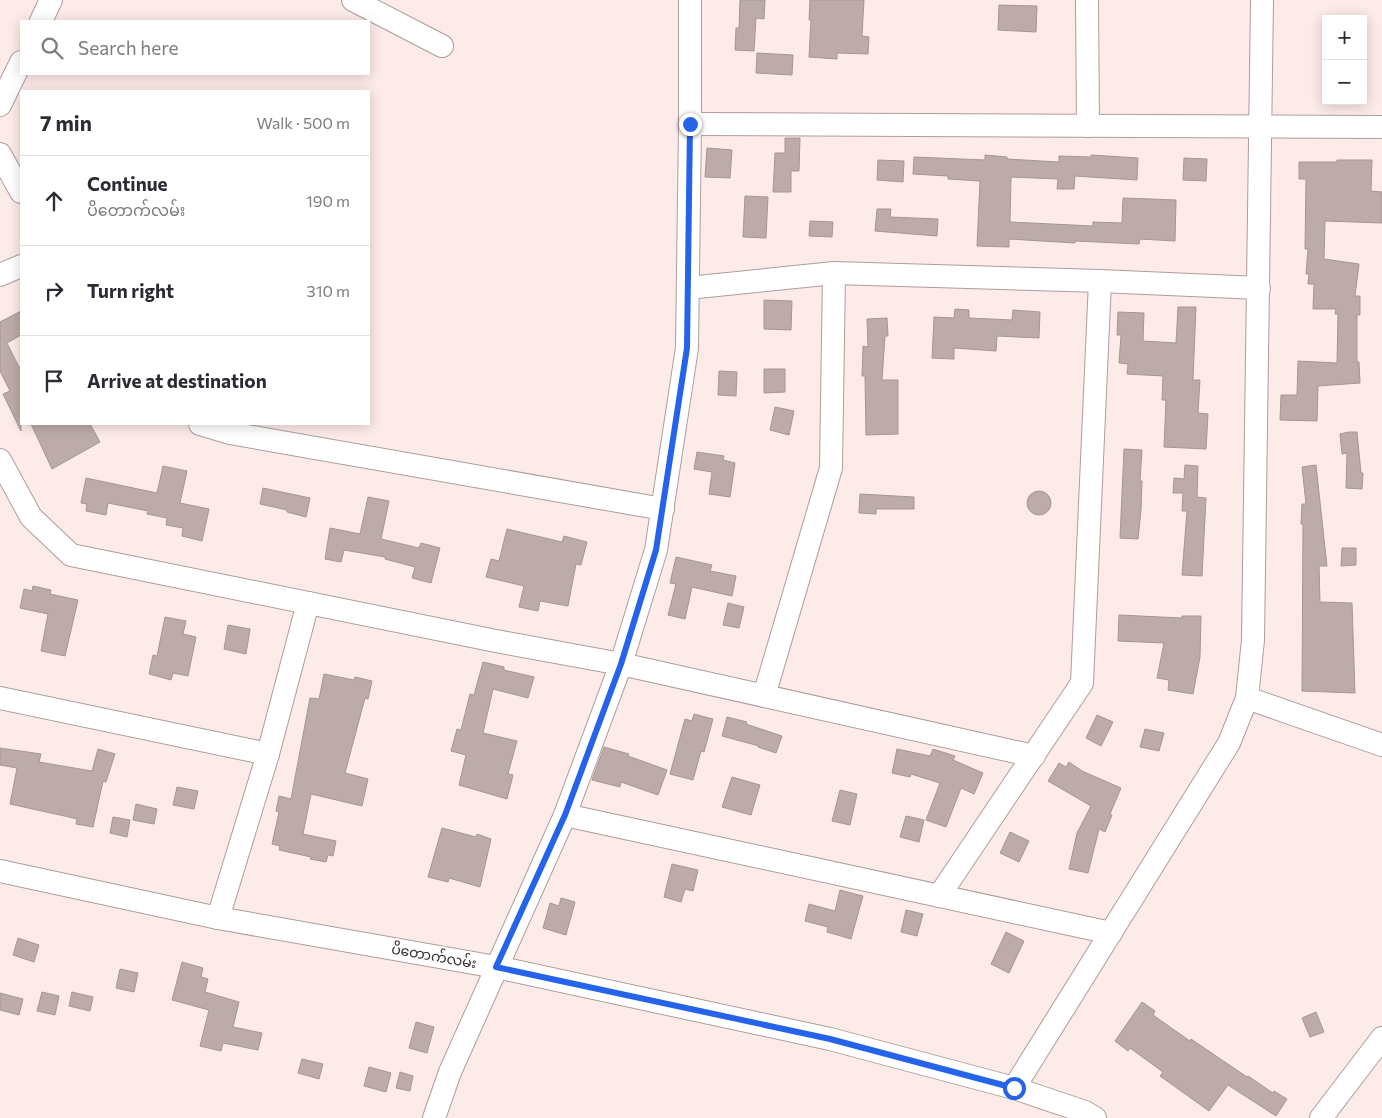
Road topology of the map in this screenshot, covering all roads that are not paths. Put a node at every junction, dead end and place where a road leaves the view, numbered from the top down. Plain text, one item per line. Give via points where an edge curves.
1 (51, 0) edge
2 (353, 0) edge
3 (690, 0) edge
4 (1087, 0) edge
5 (1262, 0) edge
6 (41, 20) edge
7 (442, 46) dead end
8 (20, 64) edge
9 (0, 106) edge
10 (690, 124) junction
11 (1088, 126) junction
12 (1261, 127) junction
13 (1382, 127) edge
14 (0, 154) edge
15 (20, 190) edge
16 (20, 266) edge
17 (834, 273) junction
18 (0, 275) edge
19 (1100, 281) junction
20 (688, 288) junction
21 (1258, 288) junction
22 (203, 425) edge
23 (0, 460) edge
24 (662, 509) junction
25 (308, 603) junction
26 (621, 664) junction
27 (764, 696) junction
28 (0, 698) edge
29 (1248, 698) junction
30 (1382, 745) edge
31 (268, 754) junction
32 (1034, 756) junction
33 (565, 815) junction
34 (0, 871) edge
35 (939, 896) junction
36 (218, 918) junction
37 (1111, 933) junction
38 (496, 967) junction
39 (1382, 1038) edge
40 (1014, 1088) junction
41 (434, 1118) edge
42 (1095, 1118) edge
43 (1321, 1118) edge

1 - 6 street
2 - 7 street
3 - 10 street
4 - 11 street
5 - 12 street
8 - 9 street
10 - 11 street
10 - 20 street
11 - 12 street
12 - 13 street
12 - 21 street
14 - 15 street
16 - 18 street
17 - 19 street
17 - 20 street
17 - 27 street via 831,468
19 - 21 street
19 - 32 street via 1082,683
20 - 24 street via 687,348
21 - 29 street via 1253,640
22 - 24 street via 230,433
23 - 25 street via 31,517 71,555
24 - 26 street via 656,550
25 - 26 street
25 - 31 street
26 - 27 street
26 - 33 street
27 - 32 street
28 - 31 street
29 - 30 street
29 - 37 street via 1229,743
31 - 36 street
32 - 35 street
33 - 35 street
33 - 38 street
34 - 36 street, ပိတောက်လမ်း
35 - 37 street
36 - 38 street, ပိတောက်လမ်း
37 - 40 street
38 - 40 street, ပိတောက်လမ်း via 830,1039
38 - 41 street via 450,1072
39 - 43 street
40 - 42 street, ပိတောက်လမ်း

